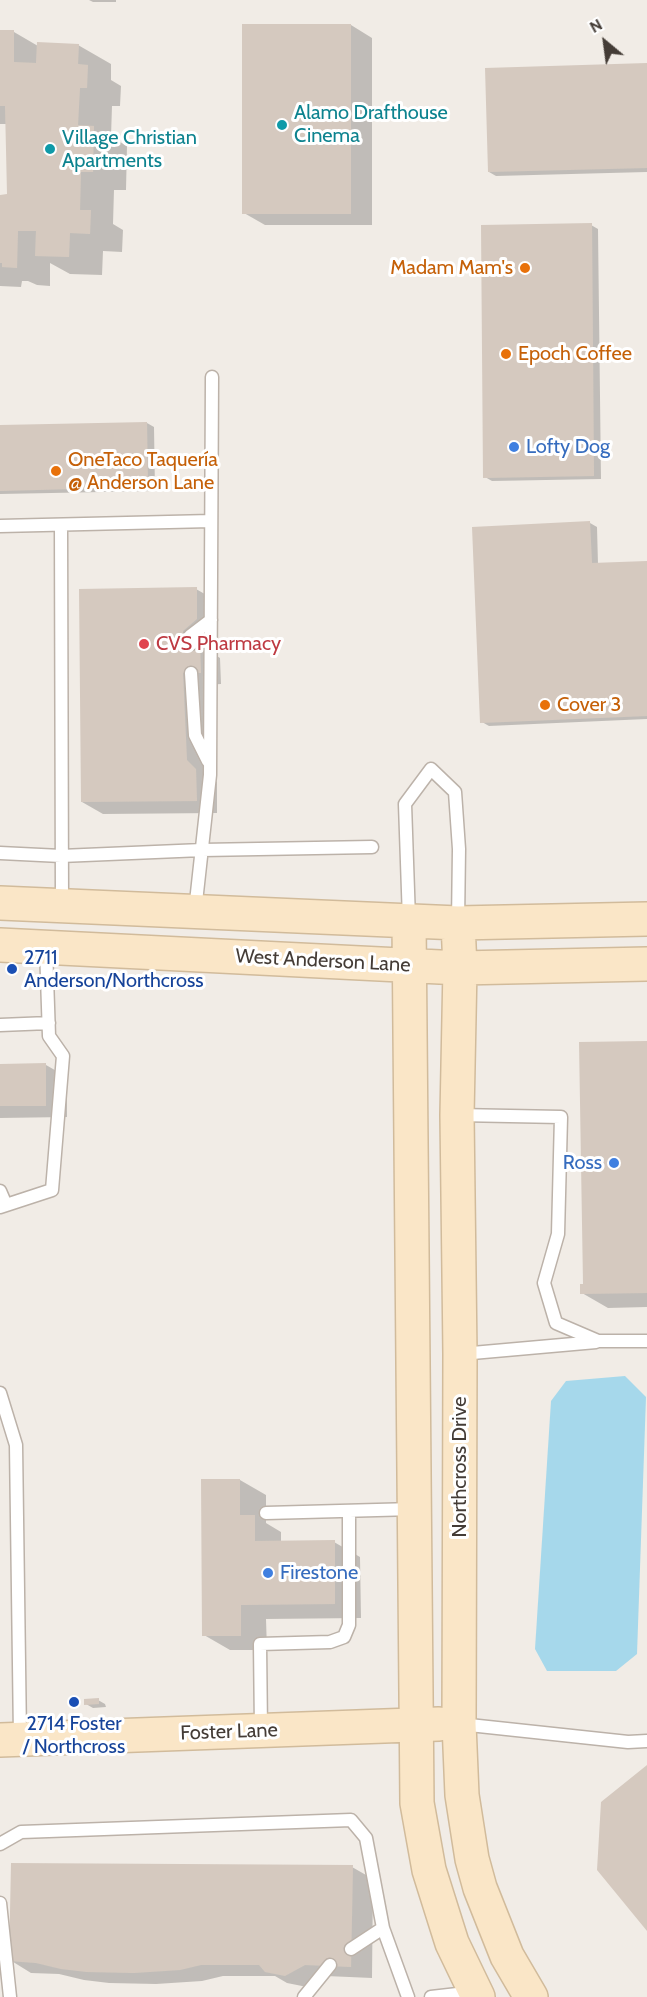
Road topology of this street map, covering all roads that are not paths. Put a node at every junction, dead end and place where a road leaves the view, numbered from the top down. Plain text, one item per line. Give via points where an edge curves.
1 (212, 377) dead end
2 (212, 520) junction
3 (61, 525) junction
4 (0, 526) edge
5 (211, 620) junction
6 (191, 644) dead end
7 (191, 673) dead end
8 (210, 765) junction
9 (372, 847) dead end
10 (201, 850) junction
11 (0, 854) edge
12 (61, 856) junction
13 (0, 903) edge
14 (62, 906) junction
15 (195, 912) junction
16 (647, 919) edge
17 (409, 921) junction
18 (458, 923) junction
19 (0, 945) edge
20 (46, 947) junction
21 (647, 964) edge
22 (409, 966) junction
23 (460, 968) junction
24 (49, 1023) junction
25 (0, 1025) edge
26 (457, 1115) junction
27 (0, 1191) edge
28 (3, 1206) edge
29 (598, 1341) junction
30 (647, 1341) edge
31 (460, 1354) junction
32 (414, 1359) junction
33 (0, 1393) edge
34 (414, 1509) junction
35 (349, 1511) junction
36 (266, 1513) dead end
37 (459, 1724) junction
38 (416, 1725) junction
39 (261, 1731) junction
40 (10, 1740) edge
41 (647, 1741) edge
42 (0, 1844) edge
43 (0, 1903) edge
44 (383, 1928) junction
45 (351, 1949) dead end
46 (330, 1965) dead end
47 (477, 1995) edge
48 (10, 1997) edge
49 (304, 1997) edge
50 (408, 1997) edge
51 (431, 1997) edge
52 (531, 1997) edge

1 - 2 lane
2 - 3 lane
2 - 5 lane
3 - 4 lane
3 - 12 lane
5 - 6 lane via 190,636
5 - 8 lane
7 - 8 lane via 195,735
8 - 10 lane
9 - 10 lane
10 - 12 lane
10 - 15 lane
11 - 12 lane
12 - 14 lane
13 - 14 street
14 - 15 street
15 - 17 street
16 - 18 street
17 - 18 street
17 - 18 lane via 405,804 431,769 455,792
17 - 22 street
18 - 23 street, Northcross Drive
19 - 20 street, West Anderson Lane
20 - 22 street, West Anderson Lane
20 - 24 lane
21 - 23 street, West Anderson Lane
22 - 23 street, West Anderson Lane
22 - 32 street
23 - 26 street, Northcross Drive
24 - 25 lane
24 - 28 lane via 49,1036 63,1056 52,1190
26 - 29 lane via 561,1117 558,1234 544,1283 556,1323
26 - 31 street, Northcross Drive
27 - 28 lane
29 - 30 lane
29 - 31 lane
31 - 32 street
31 - 37 street, Northcross Drive
32 - 34 street
33 - 40 lane via 16,1445
34 - 35 lane
34 - 38 street
35 - 36 lane
35 - 39 lane via 349,1624 344,1637 330,1642 260,1644
37 - 38 street, Foster Lane
37 - 41 lane
37 - 52 street, Northcross Drive via 462,1795 472,1859 494,1926
38 - 39 street, Foster Lane
38 - 47 street via 417,1803 429,1870 452,1943
39 - 40 street, Foster Lane
42 - 44 lane via 21,1832 351,1820 366,1838
43 - 48 lane
44 - 45 lane
44 - 50 lane
46 - 49 lane
47 - 51 lane

